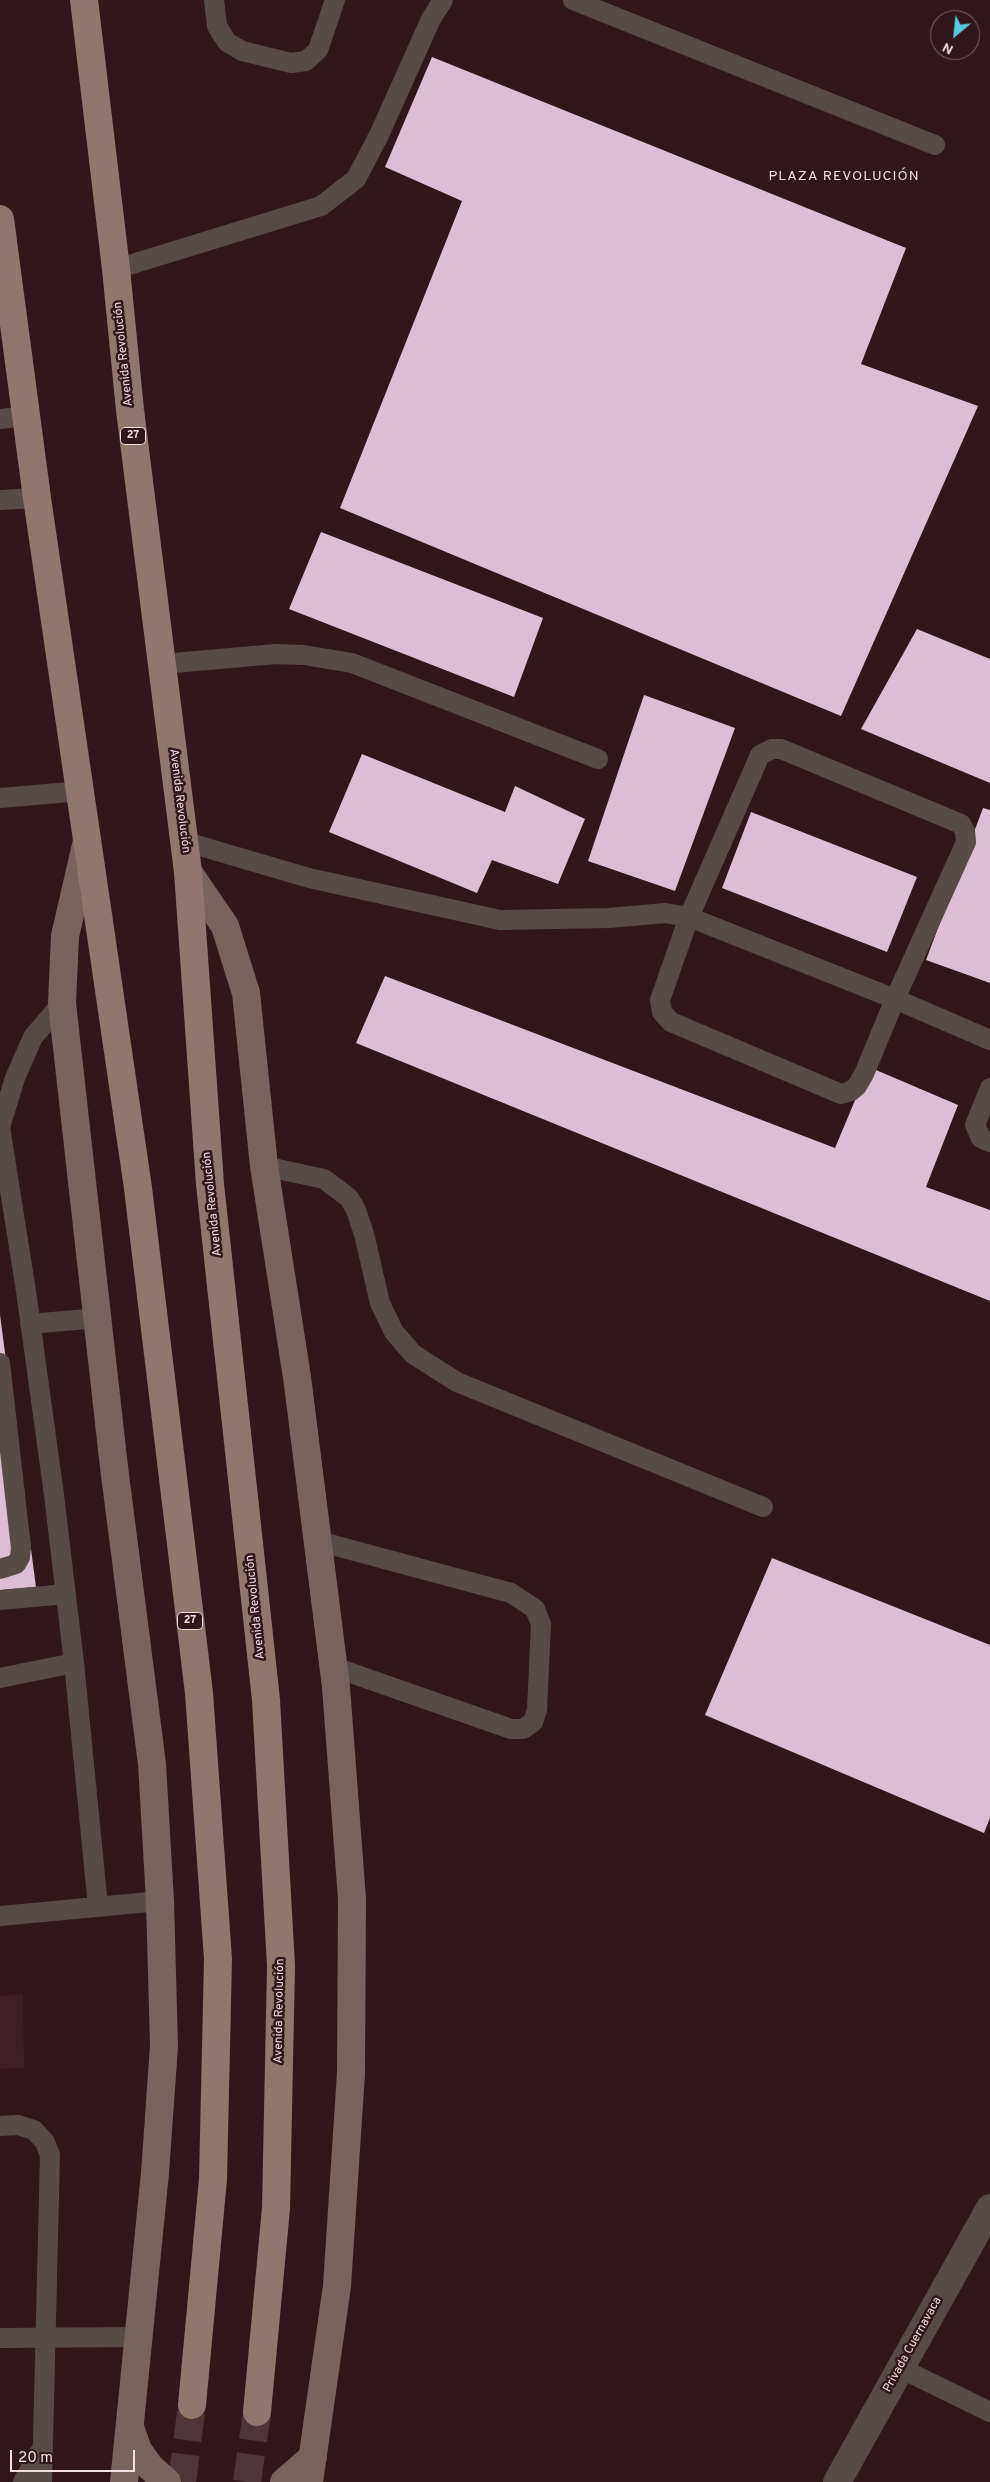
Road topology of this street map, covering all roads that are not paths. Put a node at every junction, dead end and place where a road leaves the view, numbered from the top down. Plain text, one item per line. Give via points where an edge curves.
1 (84, 0) edge
2 (214, 0) edge
3 (335, 0) edge
4 (443, 0) edge
5 (573, 0) edge
6 (935, 145) dead end
7 (0, 219) edge
8 (3, 267) edge
9 (116, 269) junction
10 (5, 297) edge
11 (13, 418) edge
12 (37, 498) junction
13 (0, 500) edge
14 (162, 664) junction
15 (598, 759) dead end
16 (81, 791) junction
17 (0, 798) edge
18 (88, 841) junction
19 (183, 841) junction
20 (188, 872) junction
21 (689, 917) junction
22 (895, 999) junction
23 (62, 1002) junction
24 (990, 1040) edge
25 (990, 1088) edge
26 (0, 1127) edge
27 (990, 1142) edge
28 (264, 1166) junction
29 (98, 1318) junction
30 (30, 1324) junction
31 (0, 1363) edge
32 (2, 1399) edge
33 (8, 1496) edge
34 (763, 1507) dead end
35 (318, 1541) junction
36 (0, 1569) edge
37 (66, 1594) junction
38 (0, 1600) edge
39 (74, 1664) junction
40 (334, 1667) junction
41 (0, 1678) edge
42 (160, 1901) junction
43 (98, 1906) junction
44 (0, 1916) edge
45 (0, 2126) edge
46 (990, 2208) edge
47 (45, 2336) junction
48 (140, 2337) junction
49 (0, 2338) edge
50 (900, 2368) junction
51 (192, 2405) tunnel mouth
52 (257, 2412) tunnel mouth
53 (990, 2412) edge
54 (131, 2430) junction
55 (43, 2446) junction
56 (311, 2470) edge
57 (23, 2482) edge
58 (42, 2482) edge
59 (124, 2482) edge
60 (166, 2482) edge
61 (284, 2482) edge
62 (837, 2482) edge

1 - 9 main road, Avenida Revolución / 27
2 - 3 lane via 217,26 226,42 242,51 291,63 306,61 318,50
4 - 9 lane via 356,179 321,206
5 - 6 lane
7 - 8 main road, 27
8 - 10 main road, 27
9 - 14 main road, Avenida Revolución / 27
10 - 11 main road, 27
11 - 12 main road, 27
12 - 13 lane
12 - 16 main road, 27
14 - 15 lane via 276,654 352,663
14 - 19 main road, Avenida Revolución / 27
16 - 17 lane
16 - 18 main road, 27
18 - 23 street via 65,936
18 - 51 main road, 27 via 138,1188 199,1693 217,1949 213,2179
19 - 20 main road, Avenida Revolución / 27
19 - 21 lane via 310,878 500,920 609,918 665,912
20 - 28 street via 225,926 246,993
20 - 52 main road, Avenida Revolución / 27 via 210,1184 266,1700 281,1966 276,2208
21 - 22 lane
21 - 22 lane via 660,1000 662,1012 670,1022 841,1094 857,1086 864,1074
21 - 22 lane via 760,755 781,749 961,824 965,832 966,842
22 - 24 lane
23 - 26 lane via 33,1037 14,1078
23 - 29 street
25 - 27 lane via 975,1125 980,1138
26 - 30 lane
28 - 34 lane via 324,1179 348,1198 364,1234 380,1303 394,1332 413,1354 456,1382
28 - 35 street
29 - 30 lane
29 - 42 street via 152,1764
30 - 37 lane
31 - 32 lane
32 - 33 lane
33 - 36 lane via 20,1557 16,1564
35 - 40 street
35 - 40 lane via 511,1593 535,1610 541,1624 537,1710 533,1722 523,1729 511,1729
37 - 38 lane
37 - 39 lane
39 - 41 lane
39 - 43 lane
40 - 56 street via 352,1899 351,2073 337,2286
42 - 43 lane
42 - 48 street via 164,2046
43 - 44 lane
45 - 47 lane via 18,2125 34,2130 45,2142 50,2155
46 - 50 street, Privada Cuernavaca
47 - 48 lane
47 - 49 lane
47 - 55 lane
48 - 54 street
50 - 53 lane
50 - 62 street, Privada Cuernavaca
54 - 59 street
54 - 60 street via 150,2467
55 - 57 lane
55 - 58 lane
56 - 61 street

